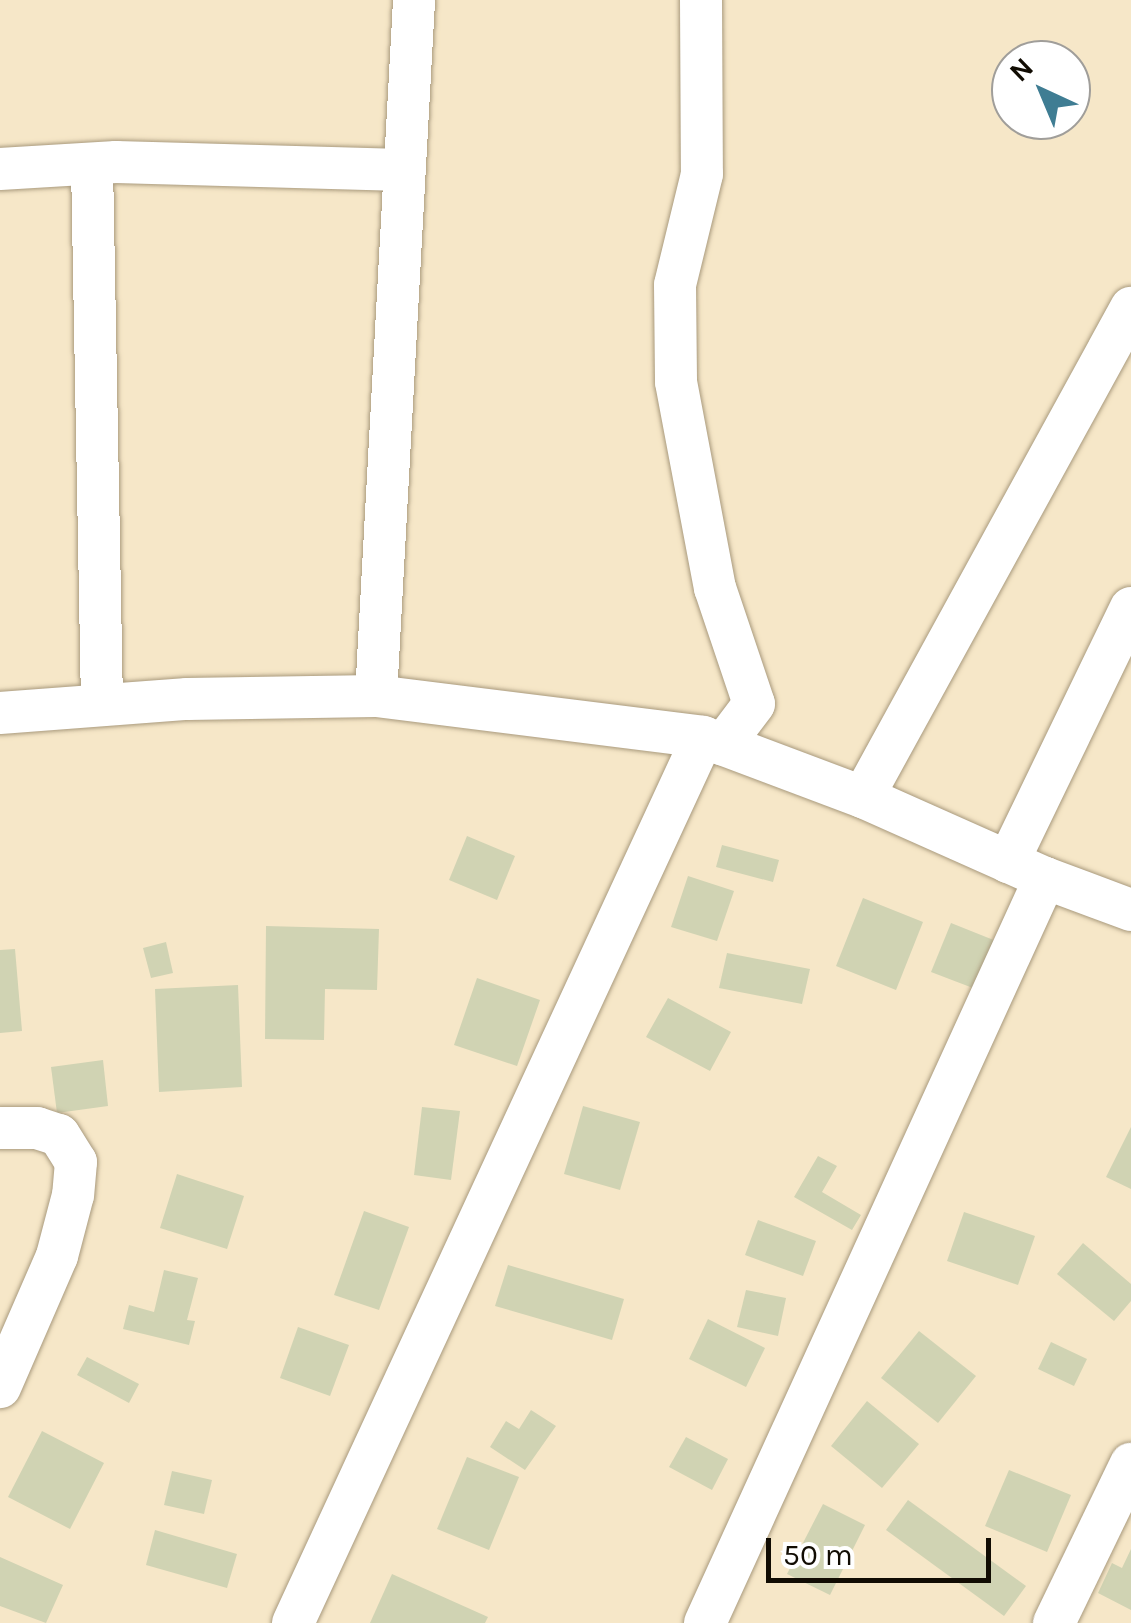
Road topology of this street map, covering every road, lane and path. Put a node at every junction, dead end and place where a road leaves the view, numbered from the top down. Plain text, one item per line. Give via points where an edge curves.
1 (414, 0) edge
2 (701, 0) edge
3 (92, 164) junction
4 (0, 168) edge
5 (403, 170) junction
6 (1131, 308) edge
7 (1131, 608) edge
8 (376, 696) junction
9 (102, 705) junction
10 (0, 712) edge
11 (713, 741) junction
12 (863, 797) junction
13 (1027, 870) junction
14 (1128, 901) edge
15 (0, 1128) edge
16 (0, 1387) edge
17 (1131, 1464) edge
18 (293, 1623) edge
19 (705, 1623) edge
20 (1054, 1623) edge

1 - 5 street
2 - 11 street via 702,174 674,286 676,382 715,588 754,704
3 - 4 street
3 - 5 street
3 - 9 street
5 - 8 street
6 - 12 street
7 - 13 street
8 - 9 street
8 - 11 street
9 - 10 street
11 - 12 street
11 - 18 street
12 - 13 street
13 - 14 street
13 - 19 street
15 - 16 street via 60,1135 76,1162 57,1256
17 - 20 street

